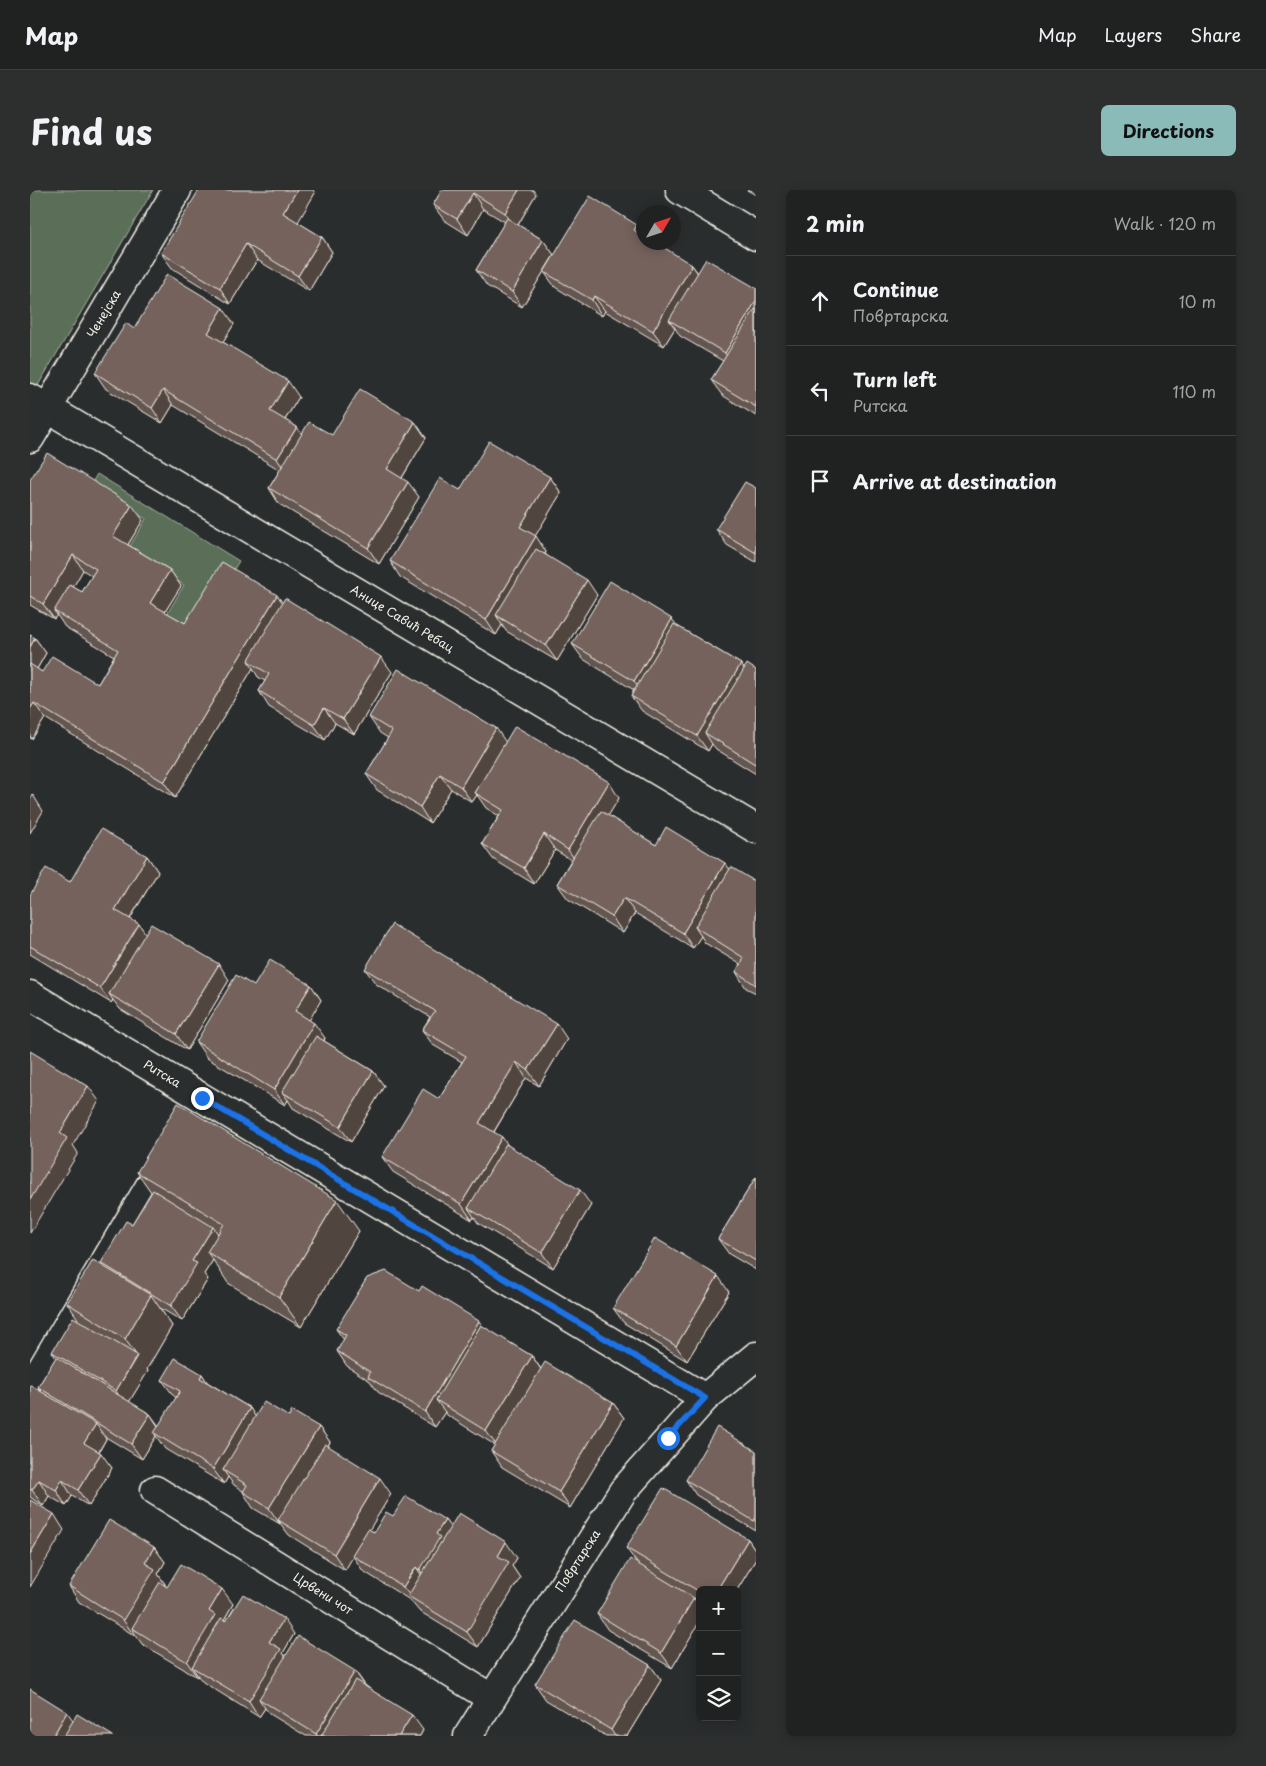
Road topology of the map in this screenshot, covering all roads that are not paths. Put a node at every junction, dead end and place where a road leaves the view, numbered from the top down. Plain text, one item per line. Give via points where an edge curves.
1 (177, 190) edge
2 (680, 190) edge
3 (756, 236) edge
4 (39, 403) edge
5 (30, 438) edge
6 (756, 829) edge
7 (30, 995) edge
8 (192, 1115) junction
9 (756, 1356) edge
10 (30, 1389) edge
11 (705, 1398) junction
12 (155, 1490) dead end
13 (491, 1698) junction
14 (468, 1736) edge

1 - 4 street, Ченејска
2 - 3 street
4 - 5 street, Ченејска
4 - 6 street, Анице Савић Ребац
7 - 8 street, Ритска
8 - 10 street
8 - 11 street, Ритска
9 - 11 street, Повртарска
11 - 13 street, Повртарска via 623,1491
12 - 13 street, Црвени чот
13 - 14 street, Повртарска

